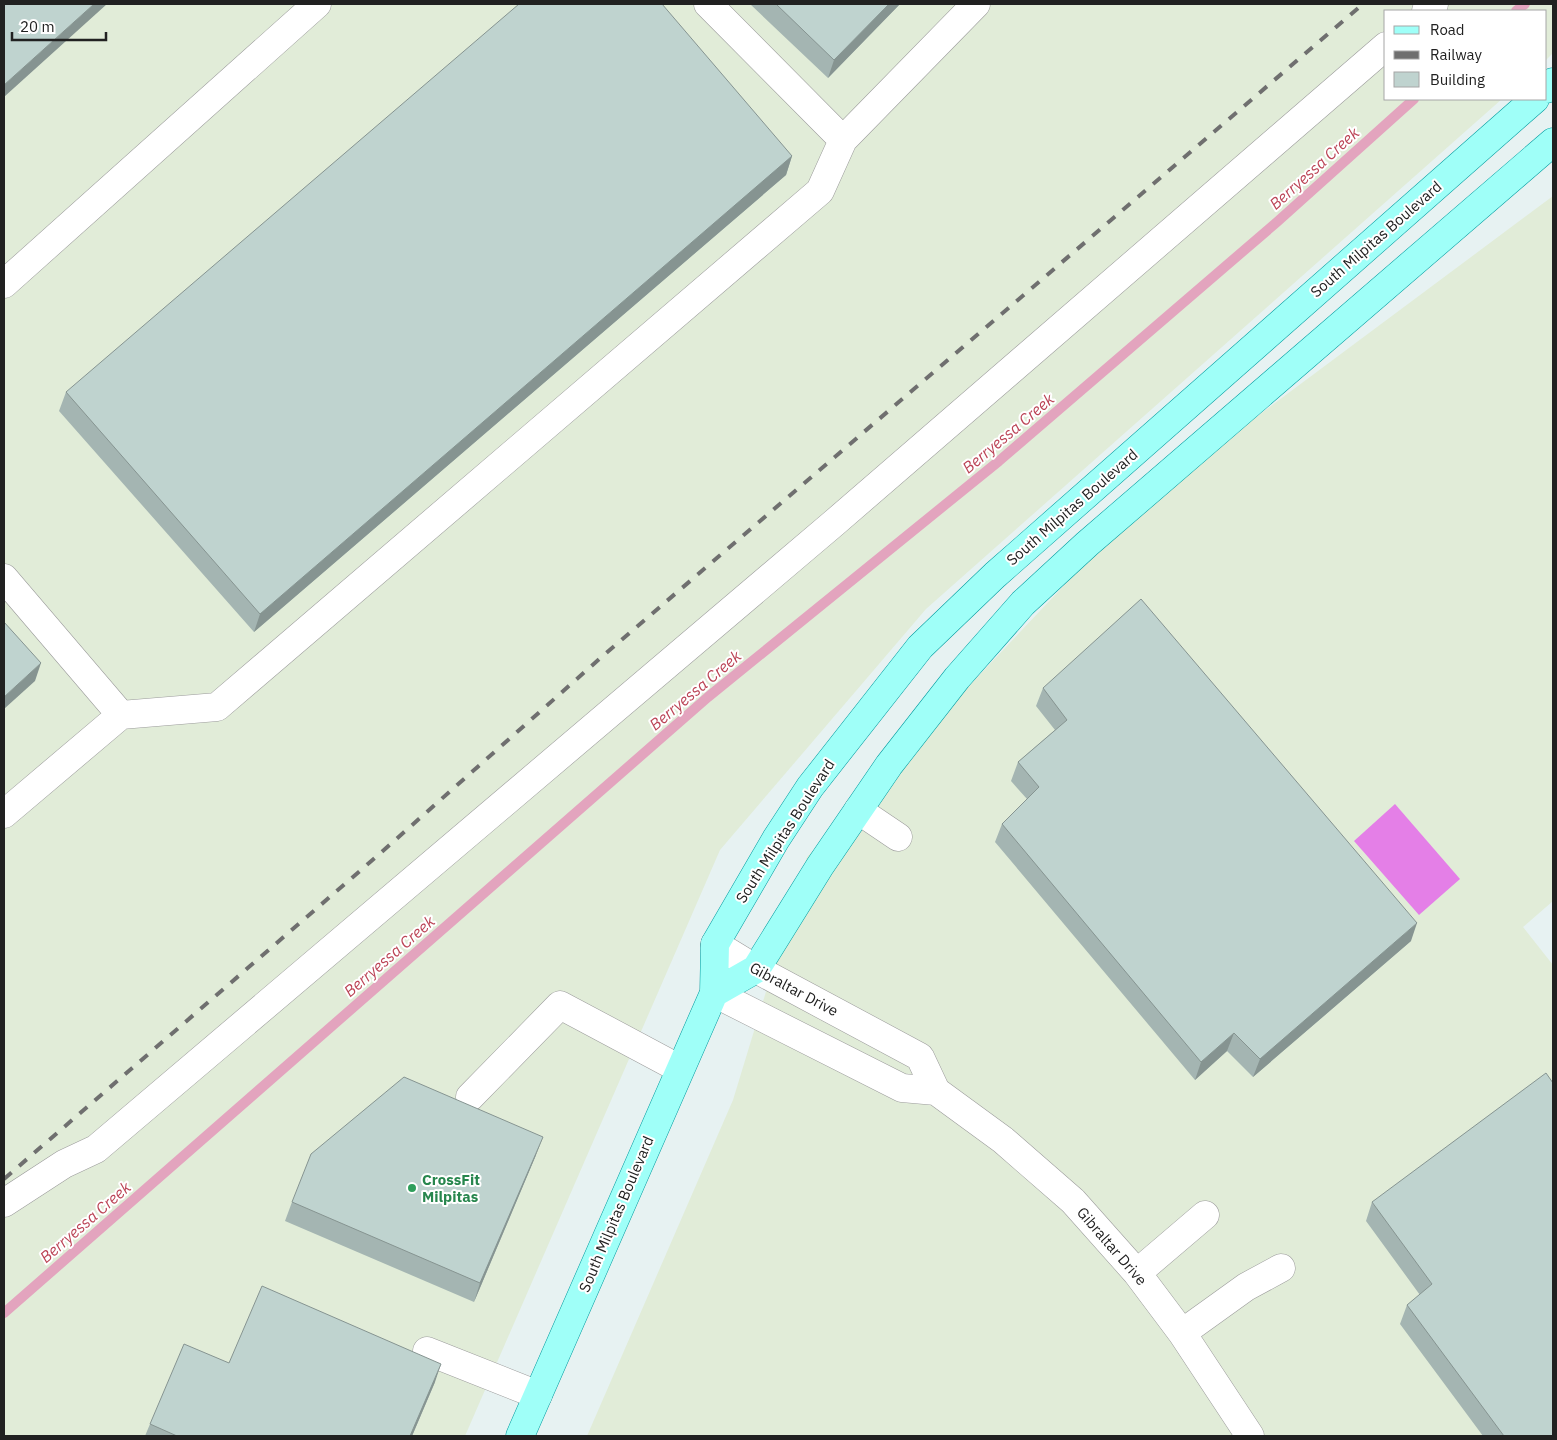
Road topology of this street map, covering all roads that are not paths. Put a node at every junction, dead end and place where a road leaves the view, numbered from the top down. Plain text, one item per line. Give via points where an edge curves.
1 (317, 4) edge
2 (708, 4) edge
3 (976, 4) edge
4 (1384, 48) edge
5 (1534, 100) edge
6 (843, 140) junction
7 (1553, 142) edge
8 (4, 284) edge
9 (4, 578) edge
10 (121, 715) junction
11 (858, 810) junction
12 (4, 814) edge
13 (898, 837) dead end
14 (715, 944) junction
15 (756, 970) junction
16 (714, 992) junction
17 (680, 1069) junction
18 (936, 1091) junction
19 (470, 1097) dead end
20 (4, 1203) edge
21 (1205, 1215) dead end
22 (1281, 1268) dead end
23 (1138, 1272) junction
24 (1182, 1333) junction
25 (427, 1351) dead end
26 (538, 1395) junction
27 (520, 1436) edge
28 (1250, 1436) edge

1 - 8 street
2 - 6 street
3 - 6 street
4 - 20 street via 834,523 96,1149 64,1164
5 - 14 main road, South Milpitas Boulevard via 995,574 920,648 810,787
6 - 10 street via 820,191 217,707
7 - 11 main road via 1087,544 1023,603 957,678
9 - 10 street
10 - 12 street
11 - 13 street
11 - 15 main road
14 - 15 street, Gibraltar Drive
14 - 16 main road, South Milpitas Boulevard
15 - 16 main road
15 - 18 street, Gibraltar Drive via 920,1057
16 - 17 main road, South Milpitas Boulevard
16 - 18 street via 902,1088
17 - 19 street via 560,1005
17 - 26 main road, South Milpitas Boulevard
18 - 23 street, Gibraltar Drive via 1003,1140 1073,1201
21 - 23 street
22 - 24 street via 1246,1287
23 - 24 street, Gibraltar Drive
24 - 28 street, Gibraltar Drive
25 - 26 street
26 - 27 main road, South Milpitas Boulevard

